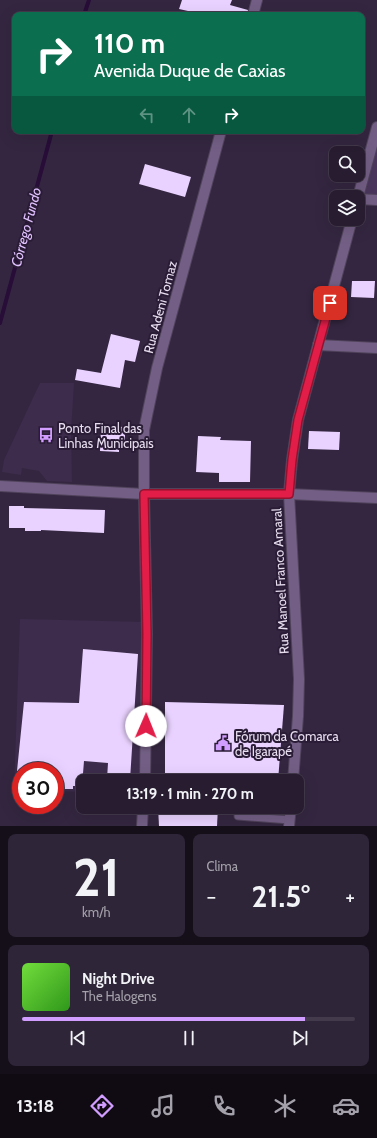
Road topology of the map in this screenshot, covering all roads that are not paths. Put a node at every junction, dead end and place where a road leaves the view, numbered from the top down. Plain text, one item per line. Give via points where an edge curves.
1 (257, 0) edge
2 (254, 12) edge
3 (377, 127) edge
4 (220, 134) edge
5 (360, 190) edge
6 (365, 199) edge
7 (377, 200) edge
8 (350, 226) edge
9 (318, 345) junction
10 (377, 348) edge
11 (0, 486) edge
12 (144, 494) junction
13 (289, 494) junction
14 (377, 498) edge
15 (144, 774) edge
16 (294, 774) edge
17 (143, 814) edge
18 (238, 816) dead end
19 (290, 823) edge
20 (142, 826) edge

1 - 2 street
3 - 5 street
4 - 12 street, Rua Adeni Tomaz via 157,368 144,430
6 - 7 street
8 - 9 street, Rua Manoel Franco Amaral
9 - 10 street
9 - 13 street, Rua Manoel Franco Amaral via 298,420
11 - 12 street
12 - 13 street
12 - 15 street, Rua Adeni Tomaz via 147,634
13 - 14 street
13 - 16 street, Rua Manoel Franco Amaral via 299,679
17 - 20 street
18 - 19 lane

